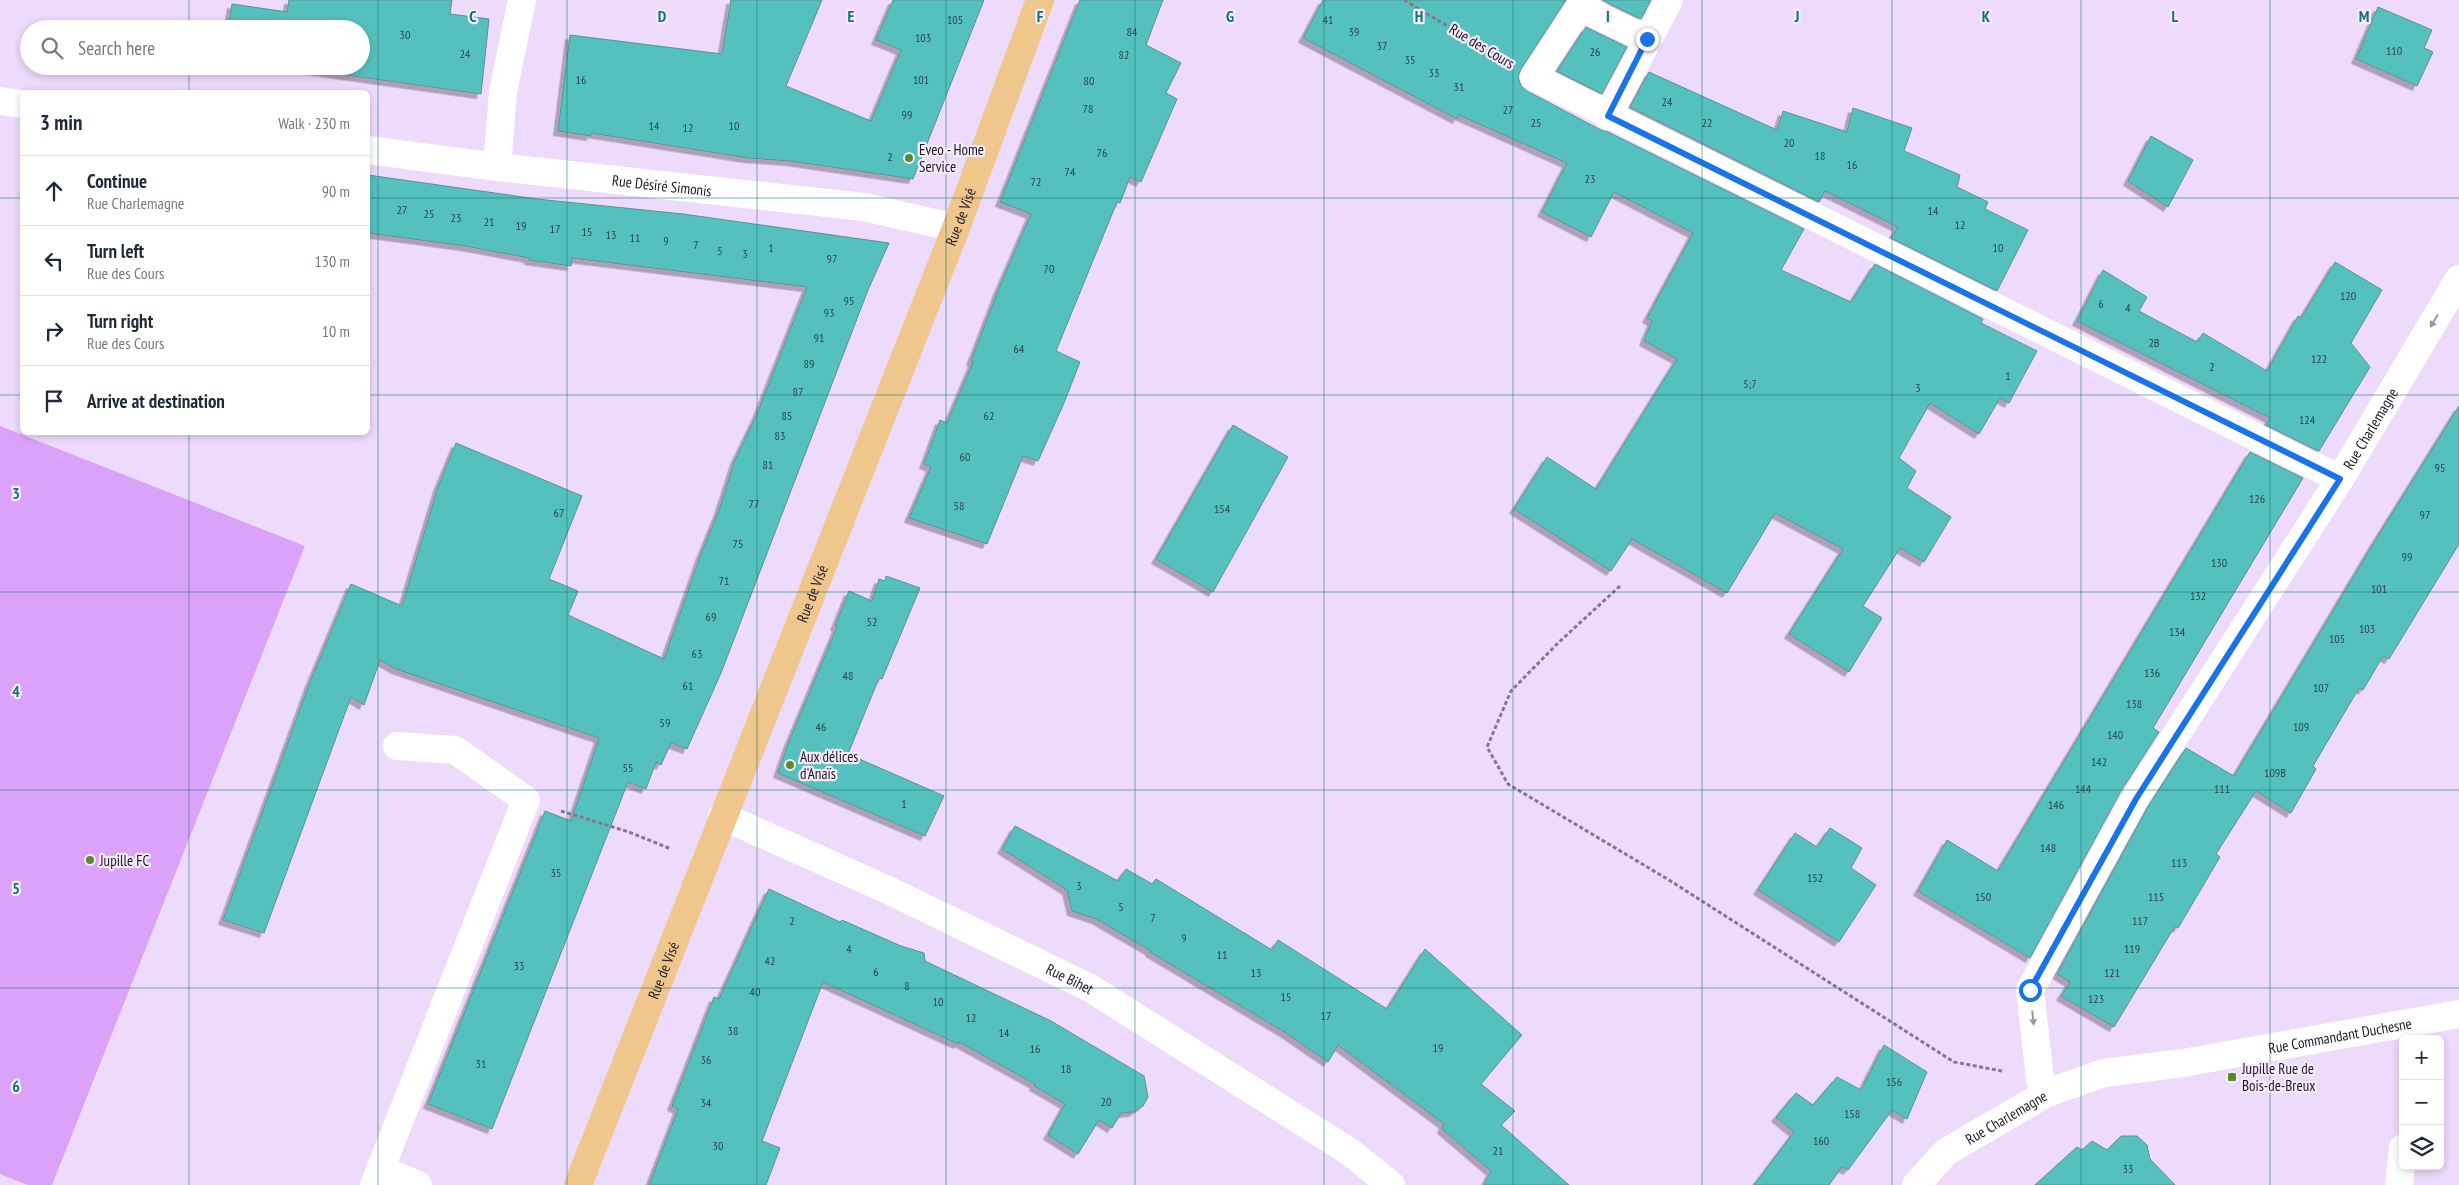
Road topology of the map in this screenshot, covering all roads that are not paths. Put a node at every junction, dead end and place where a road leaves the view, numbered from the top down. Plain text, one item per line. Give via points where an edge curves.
1 (522, 0) edge
2 (1040, 0) edge
3 (1669, 0) edge
4 (1647, 39) junction
5 (0, 101) edge
6 (20, 104) edge
7 (1608, 116) junction
8 (370, 150) edge
9 (497, 167) junction
10 (956, 228) junction
11 (2459, 279) edge
12 (2340, 479) junction
13 (397, 746) dead end
14 (722, 816) junction
15 (2459, 1014) edge
16 (2416, 1030) edge
17 (2043, 1086) junction
18 (2401, 1170) edge
19 (377, 1177) edge
20 (418, 1185) edge
21 (578, 1185) edge
22 (1391, 1185) edge
23 (1916, 1185) edge
24 (2399, 1185) edge

1 - 9 street via 503,92
2 - 10 main road, Rue de Visé
3 - 4 street
4 - 7 street
4 - 7 street via 1580,8 1534,77
5 - 6 street
7 - 12 street
8 - 9 street, Rue Désiré Simonis
9 - 10 street, Rue Désiré Simonis via 864,207
10 - 14 main road, Rue de Visé
11 -> 12 street, Rue Charlemagne
12 -> 17 street, Rue Charlemagne via 2136,799 2030,990
13 - 19 street via 455,750 526,800
14 - 21 main road, Rue de Visé
14 - 22 street, Rue Bihet via 888,890 1090,988 1350,1152
15 - 16 street, Rue Commandant Duchesne
16 - 17 street, Rue Commandant Duchesne via 2104,1073
17 - 23 street, Rue Charlemagne via 1946,1152
18 - 24 street
19 - 20 street

